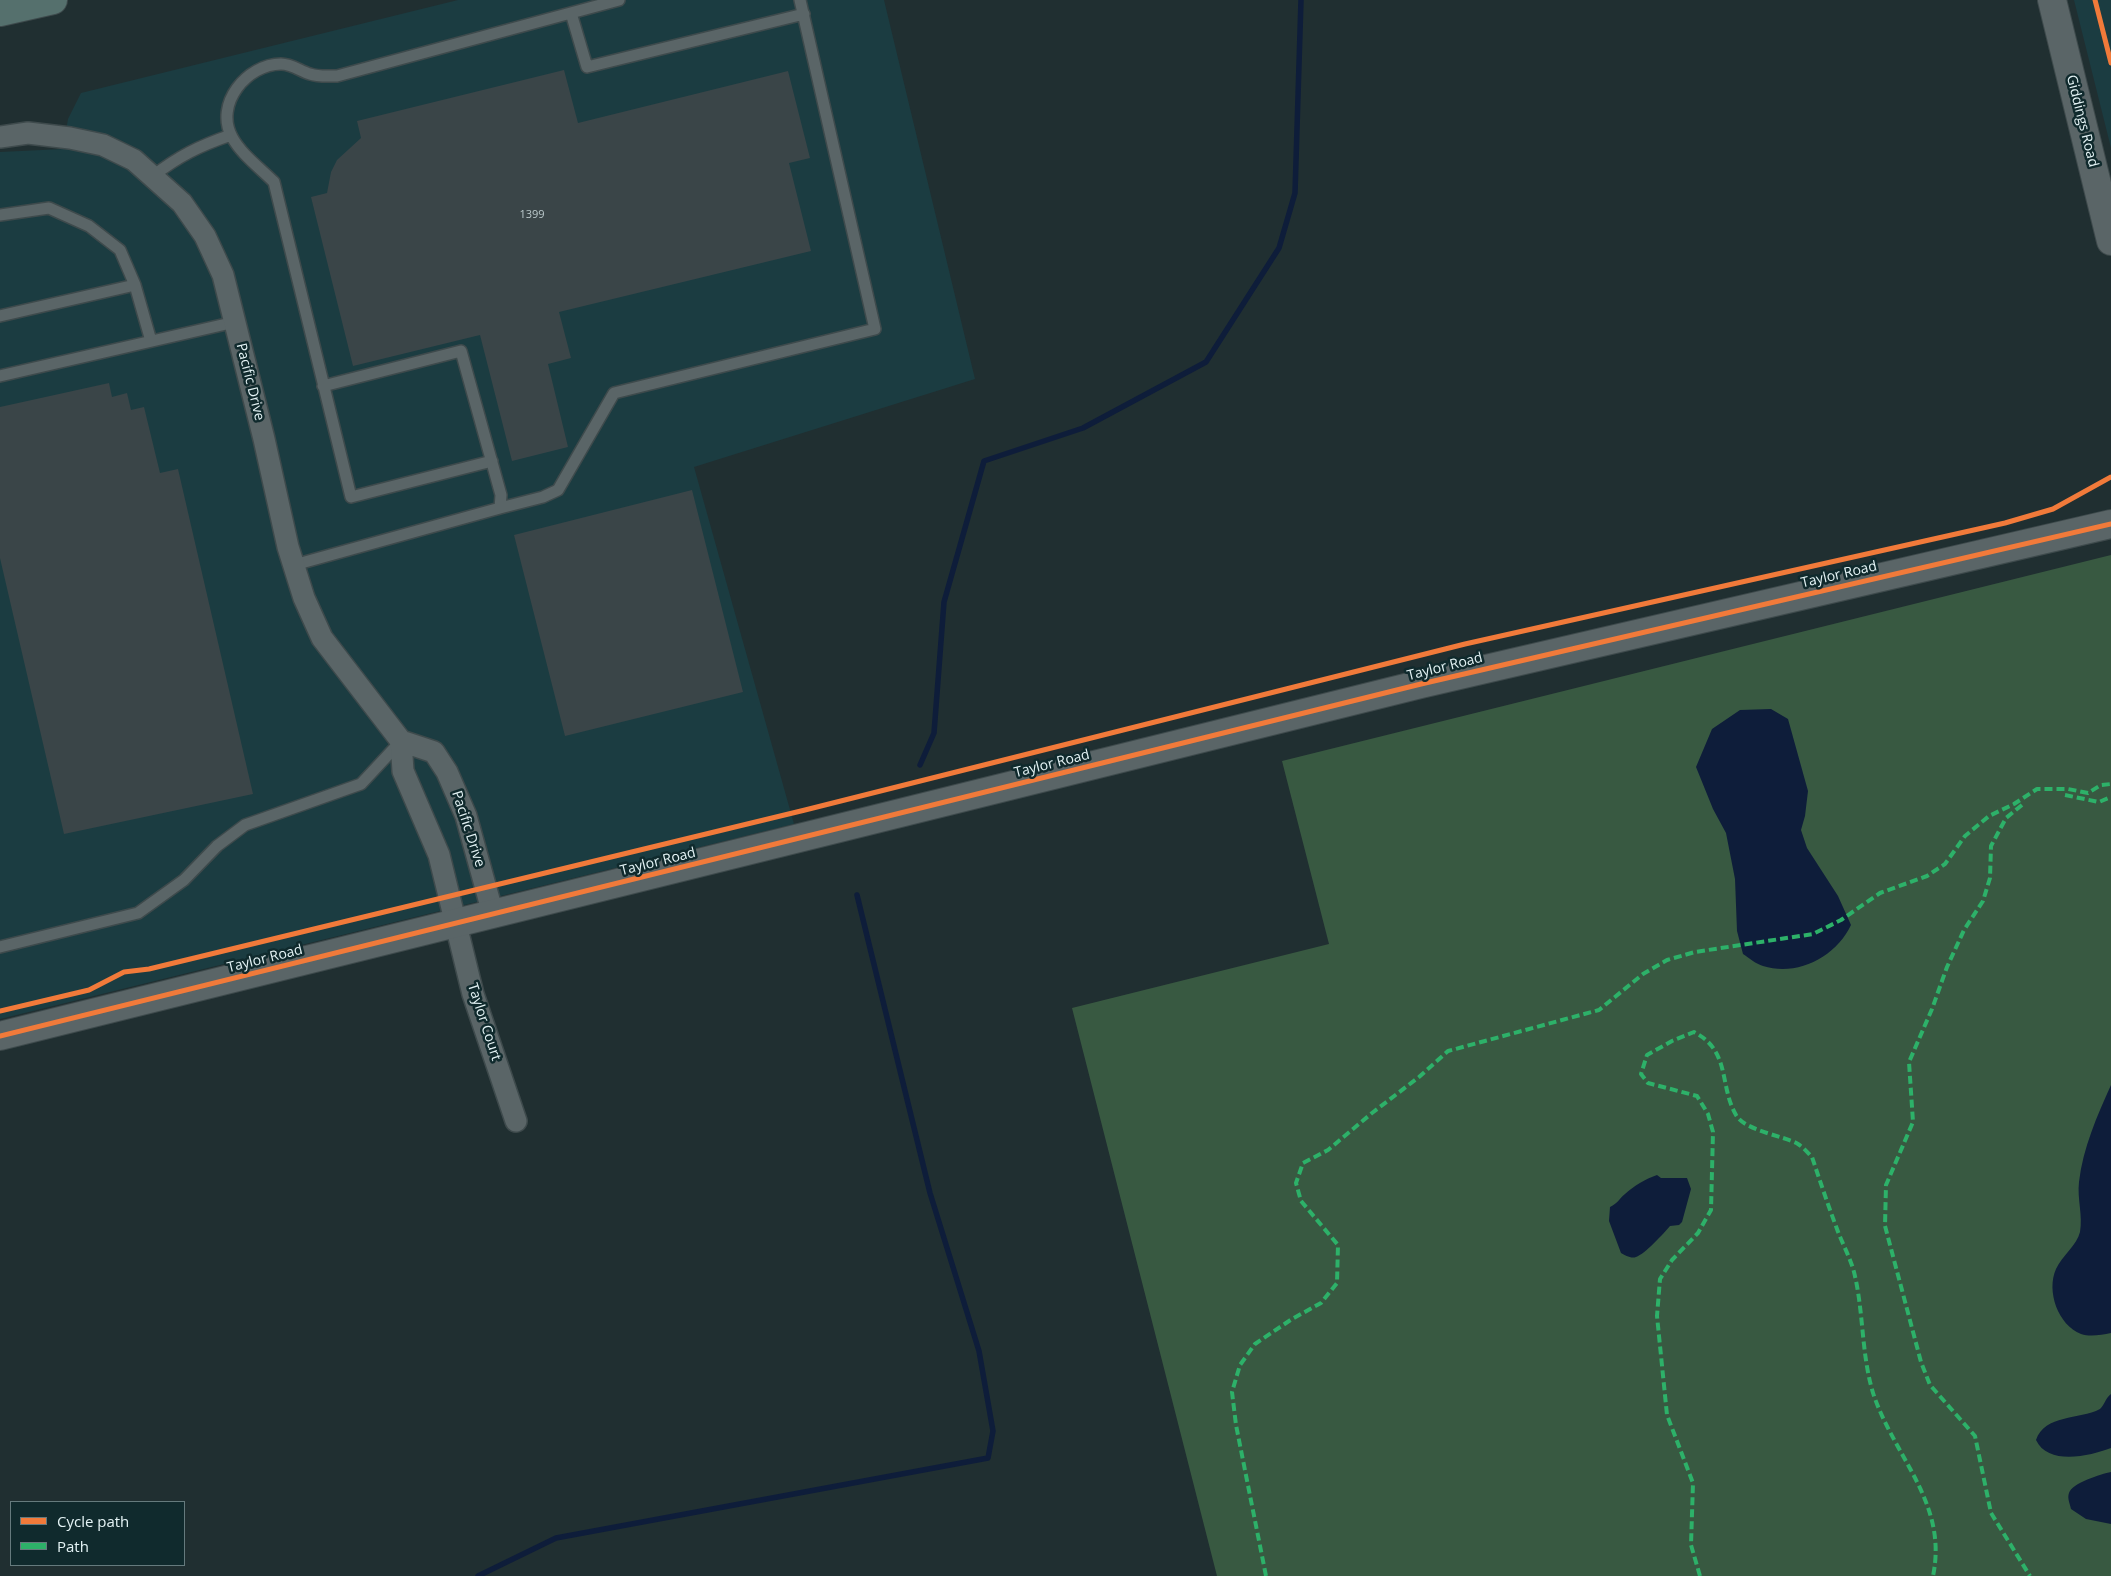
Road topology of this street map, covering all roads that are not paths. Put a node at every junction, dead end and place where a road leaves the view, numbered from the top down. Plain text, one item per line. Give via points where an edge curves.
1 (53, 0) edge
2 (619, 0) edge
3 (800, 0) edge
4 (2052, 0) edge
5 (0, 12) edge
6 (571, 13) junction
7 (804, 14) junction
8 (230, 135) junction
9 (0, 137) edge
10 (153, 176) junction
11 (0, 215) edge
12 (2111, 241) edge
13 (135, 285) junction
14 (0, 316) edge
15 (235, 322) junction
16 (151, 341) junction
17 (0, 376) edge
18 (323, 386) junction
19 (492, 461) junction
20 (500, 508) junction
21 (2111, 524) edge
22 (294, 565) junction
23 (401, 741) junction
24 (493, 914) junction
25 (457, 923) junction
26 (0, 947) edge
27 (0, 1036) edge
28 (516, 1121) dead end

1 - 5 highway
2 - 6 lane
3 - 7 lane
4 - 12 street, Giddings Road
6 - 7 lane via 587,67
6 - 8 lane via 337,76 311,75 281,64 260,69 241,81 230,101 227,125
7 - 20 lane via 875,329 614,393 558,490
8 - 10 lane via 197,146
8 - 18 lane via 274,182
9 - 10 street, Pacific Drive via 28,133 103,145 134,160
10 - 15 street, Pacific Drive via 182,204 205,236 223,275
11 - 13 lane via 48,208 89,226 120,250
13 - 14 lane
13 - 16 lane
15 - 16 lane
15 - 22 street, Pacific Drive
16 - 17 lane
18 - 19 lane via 461,351
18 - 19 lane via 351,497
19 - 20 lane via 501,495
20 - 22 lane
21 - 24 street, Taylor Road via 1430,682
22 - 23 street, Pacific Drive via 322,638
23 - 24 street, Pacific Drive via 434,752 447,772 466,816
23 - 25 street via 403,771 439,855
23 - 26 lane via 361,784 245,825 217,846 184,880 138,913
24 - 25 street, Taylor Road
25 - 27 street, Taylor Road
25 - 28 street, Taylor Court via 473,994

